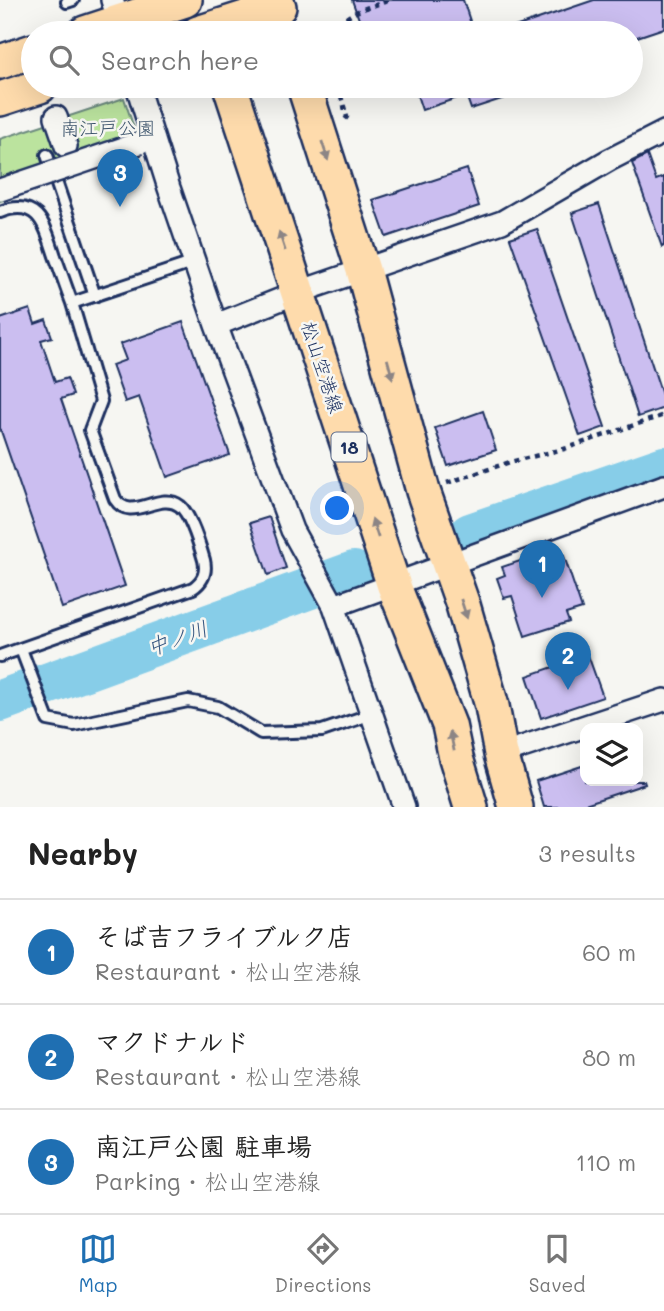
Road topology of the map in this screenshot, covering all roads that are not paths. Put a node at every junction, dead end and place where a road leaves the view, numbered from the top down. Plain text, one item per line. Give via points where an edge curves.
1 (184, 0) edge
2 (115, 11) edge
3 (281, 13) edge
4 (226, 21) edge
5 (21, 55) edge
6 (0, 62) edge
7 (21, 92) edge
8 (139, 98) edge
9 (234, 98) edge
10 (308, 98) edge
11 (0, 99) edge
12 (56, 117) dead end
13 (664, 132) edge
14 (146, 140) junction
15 (64, 157) junction
16 (0, 190) edge
17 (0, 212) edge
18 (195, 262) junction
19 (363, 270) junction
20 (299, 292) junction
21 (95, 296) junction
22 (72, 303) junction
23 (216, 325) junction
24 (664, 486) edge
25 (448, 565) junction
26 (394, 586) junction
27 (326, 591) junction
28 (20, 649) junction
29 (0, 656) edge
30 (664, 700) edge
31 (372, 714) junction
32 (501, 754) junction
33 (404, 807) edge
34 (471, 807) edge
35 (516, 807) edge

1 - 2 main road
3 - 4 main road
5 - 6 main road
7 - 11 main road
8 - 14 street
20 -> 9 main road, 松山空港線 / 18
10 -> 19 main road
12 - 15 street
13 - 19 street via 502,222
14 - 15 street, bridge
14 - 18 street
15 - 16 street, bridge
15 - 21 lane
17 - 22 lane via 20,207 41,219
18 - 21 lane
18 - 23 street
19 - 20 street
19 -> 25 main road via 423,491
20 - 23 street
26 -> 20 main road, 松山空港線 / 18
21 - 22 lane
22 - 28 lane via 101,401 89,430 116,501 130,509 163,502 180,506 205,569 201,582 192,588
23 - 27 street via 292,530
24 - 25 street
25 - 26 street
25 -> 32 main road via 492,706
26 - 27 street
34 -> 26 main road, 松山空港線 / 18 via 449,725
27 - 31 street
28 - 29 lane
28 - 31 lane via 48,720 74,725 188,701 218,707 261,733 322,731
30 - 32 street
31 - 33 street
32 - 35 main road

